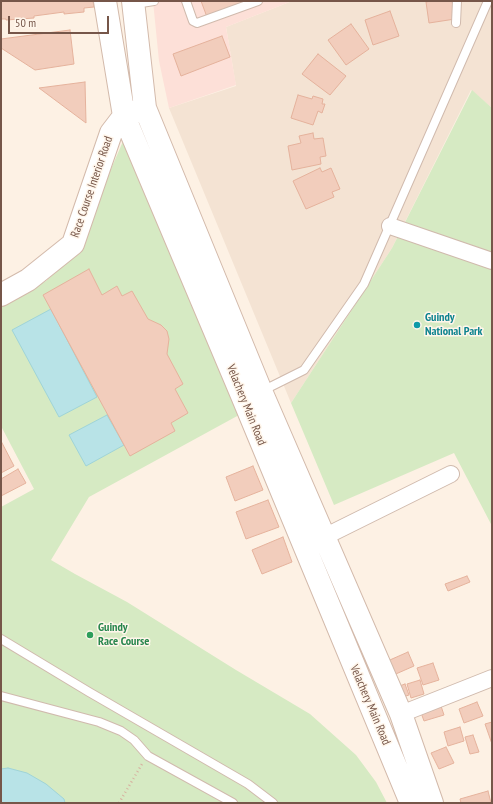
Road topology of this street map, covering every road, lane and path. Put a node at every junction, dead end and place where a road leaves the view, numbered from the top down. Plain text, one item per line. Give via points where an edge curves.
1 (105, 1) edge
2 (186, 1) edge
3 (258, 1) edge
4 (457, 1) edge
5 (488, 1) edge
6 (140, 2) edge
7 (456, 23) dead end
8 (145, 108) junction
9 (124, 116) junction
10 (390, 226) junction
11 (492, 261) edge
12 (1, 295) edge
13 (252, 395) junction
14 (451, 474) dead end
15 (324, 538) junction
16 (1, 639) edge
17 (492, 678) edge
18 (1, 696) edge
19 (401, 714) junction
20 (148, 756) junction
21 (119, 803) edge
22 (233, 803) edge
23 (273, 803) edge
24 (410, 803) edge
25 (432, 803) edge

1 - 9 main road, Velachery Main Road
2 - 3 lane via 193,22 197,23
4 - 7 lane
5 - 10 lane
6 - 8 main road, Velachery Main Road
8 - 9 main road
8 - 13 main road, Velachery Main Road
9 - 12 main road, Race Course Interior Road via 111,133 72,244 28,280
9 - 13 main road, Velachery Main Road
10 - 11 street
10 - 13 lane via 364,284 304,370
13 - 15 main road, Velachery Main Road
13 - 24 main road, Velachery Main Road
14 - 15 street
15 - 19 main road, Velachery Main Road
16 - 23 lane via 248,784
17 - 19 street
18 - 20 lane via 114,728 134,740
19 - 25 main road, Velachery Main Road
20 - 21 path
20 - 22 lane

